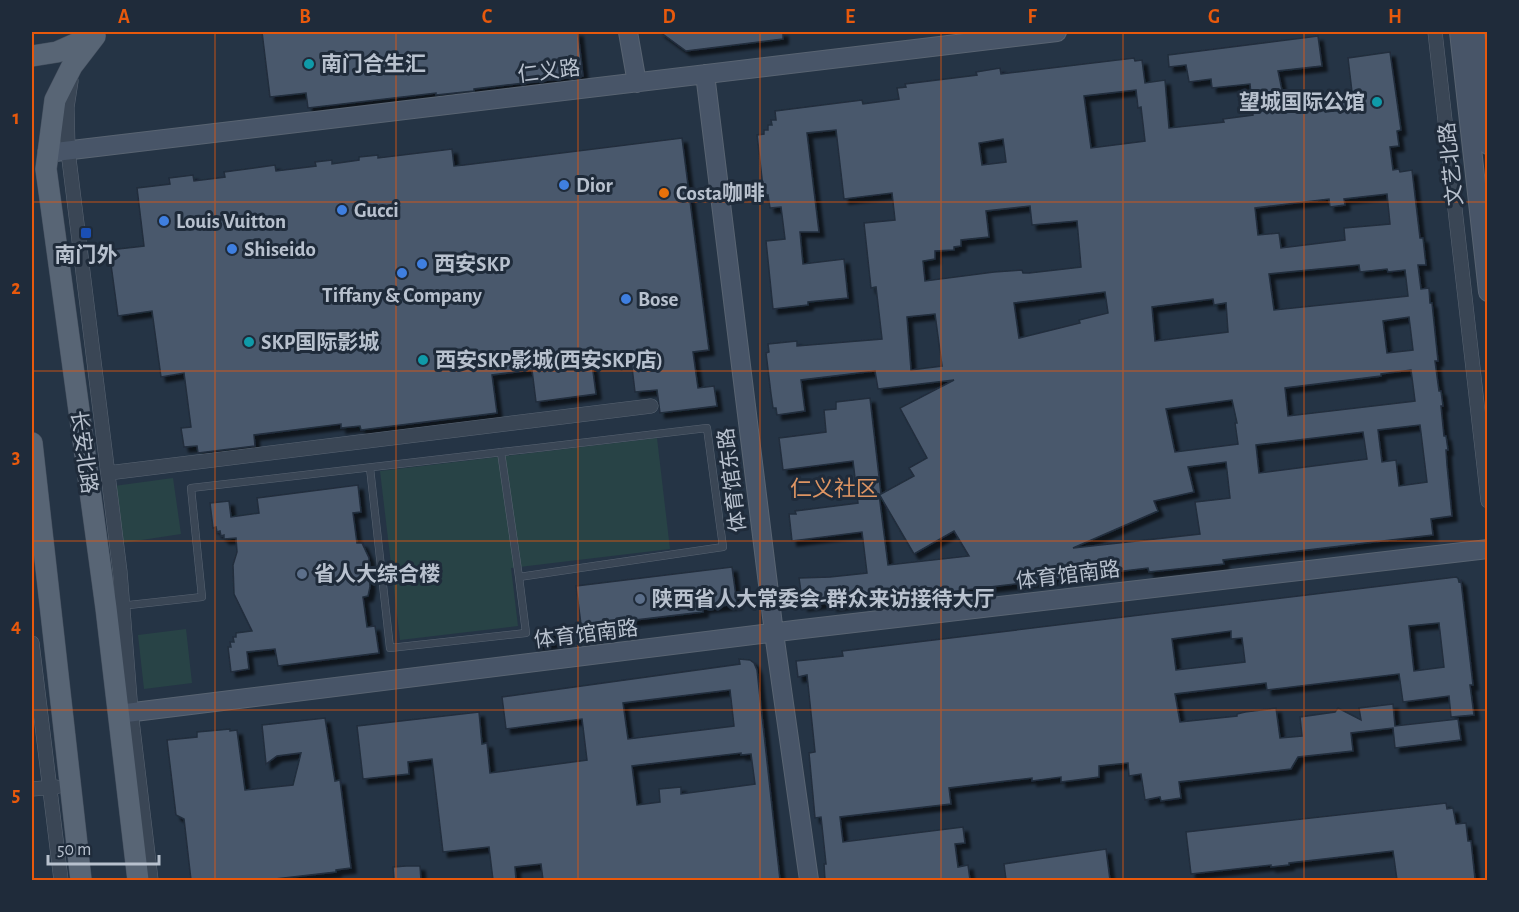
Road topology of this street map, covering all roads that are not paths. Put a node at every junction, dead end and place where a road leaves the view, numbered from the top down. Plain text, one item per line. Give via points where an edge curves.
1 (627, 32) edge
2 (1057, 32) edge
3 (1435, 32) edge
4 (1459, 32) edge
5 (1475, 32) edge
6 (97, 34) edge
7 (32, 56) edge
8 (705, 74) junction
9 (637, 83) junction
10 (1488, 145) edge
11 (57, 152) junction
12 (1488, 292) edge
13 (651, 405) dead end
14 (32, 443) edge
15 (501, 452) junction
16 (370, 468) junction
17 (108, 473) junction
18 (1488, 501) edge
19 (1488, 549) edge
20 (519, 576) junction
21 (114, 607) junction
22 (774, 633) junction
23 (32, 643) edge
24 (125, 713) junction
25 (59, 786) junction
26 (32, 789) edge
27 (60, 880) edge
28 (81, 880) edge
29 (138, 880) edge
30 (151, 880) edge
31 (809, 880) edge

1 - 9 street
2 - 8 street, 仁义路
3 - 18 street
4 - 12 street, 文艺北路
5 - 10 street, 文艺北路
6 - 7 main road via 57,52
6 - 11 main road, 长安北路 via 72,66 55,100
8 - 9 street, 仁义路
8 - 22 street, 体育馆东路
9 - 11 street, 仁义路
11 - 17 street
11 - 21 main road, 长安北路 via 47,179
13 - 17 street
14 - 25 main road
15 - 16 lane
15 - 20 lane
15 - 20 lane via 707,428 723,547
16 - 20 lane via 390,648 526,633
16 - 21 lane via 191,488 202,597
17 - 21 street
19 - 22 street, 体育馆南路
21 - 24 main road, 长安北路
22 - 24 street, 体育馆南路
22 - 31 street, 体育馆东路
23 - 25 street
24 - 29 main road, 长安北路
24 - 30 street
25 - 26 street
25 - 27 street
25 - 28 main road

